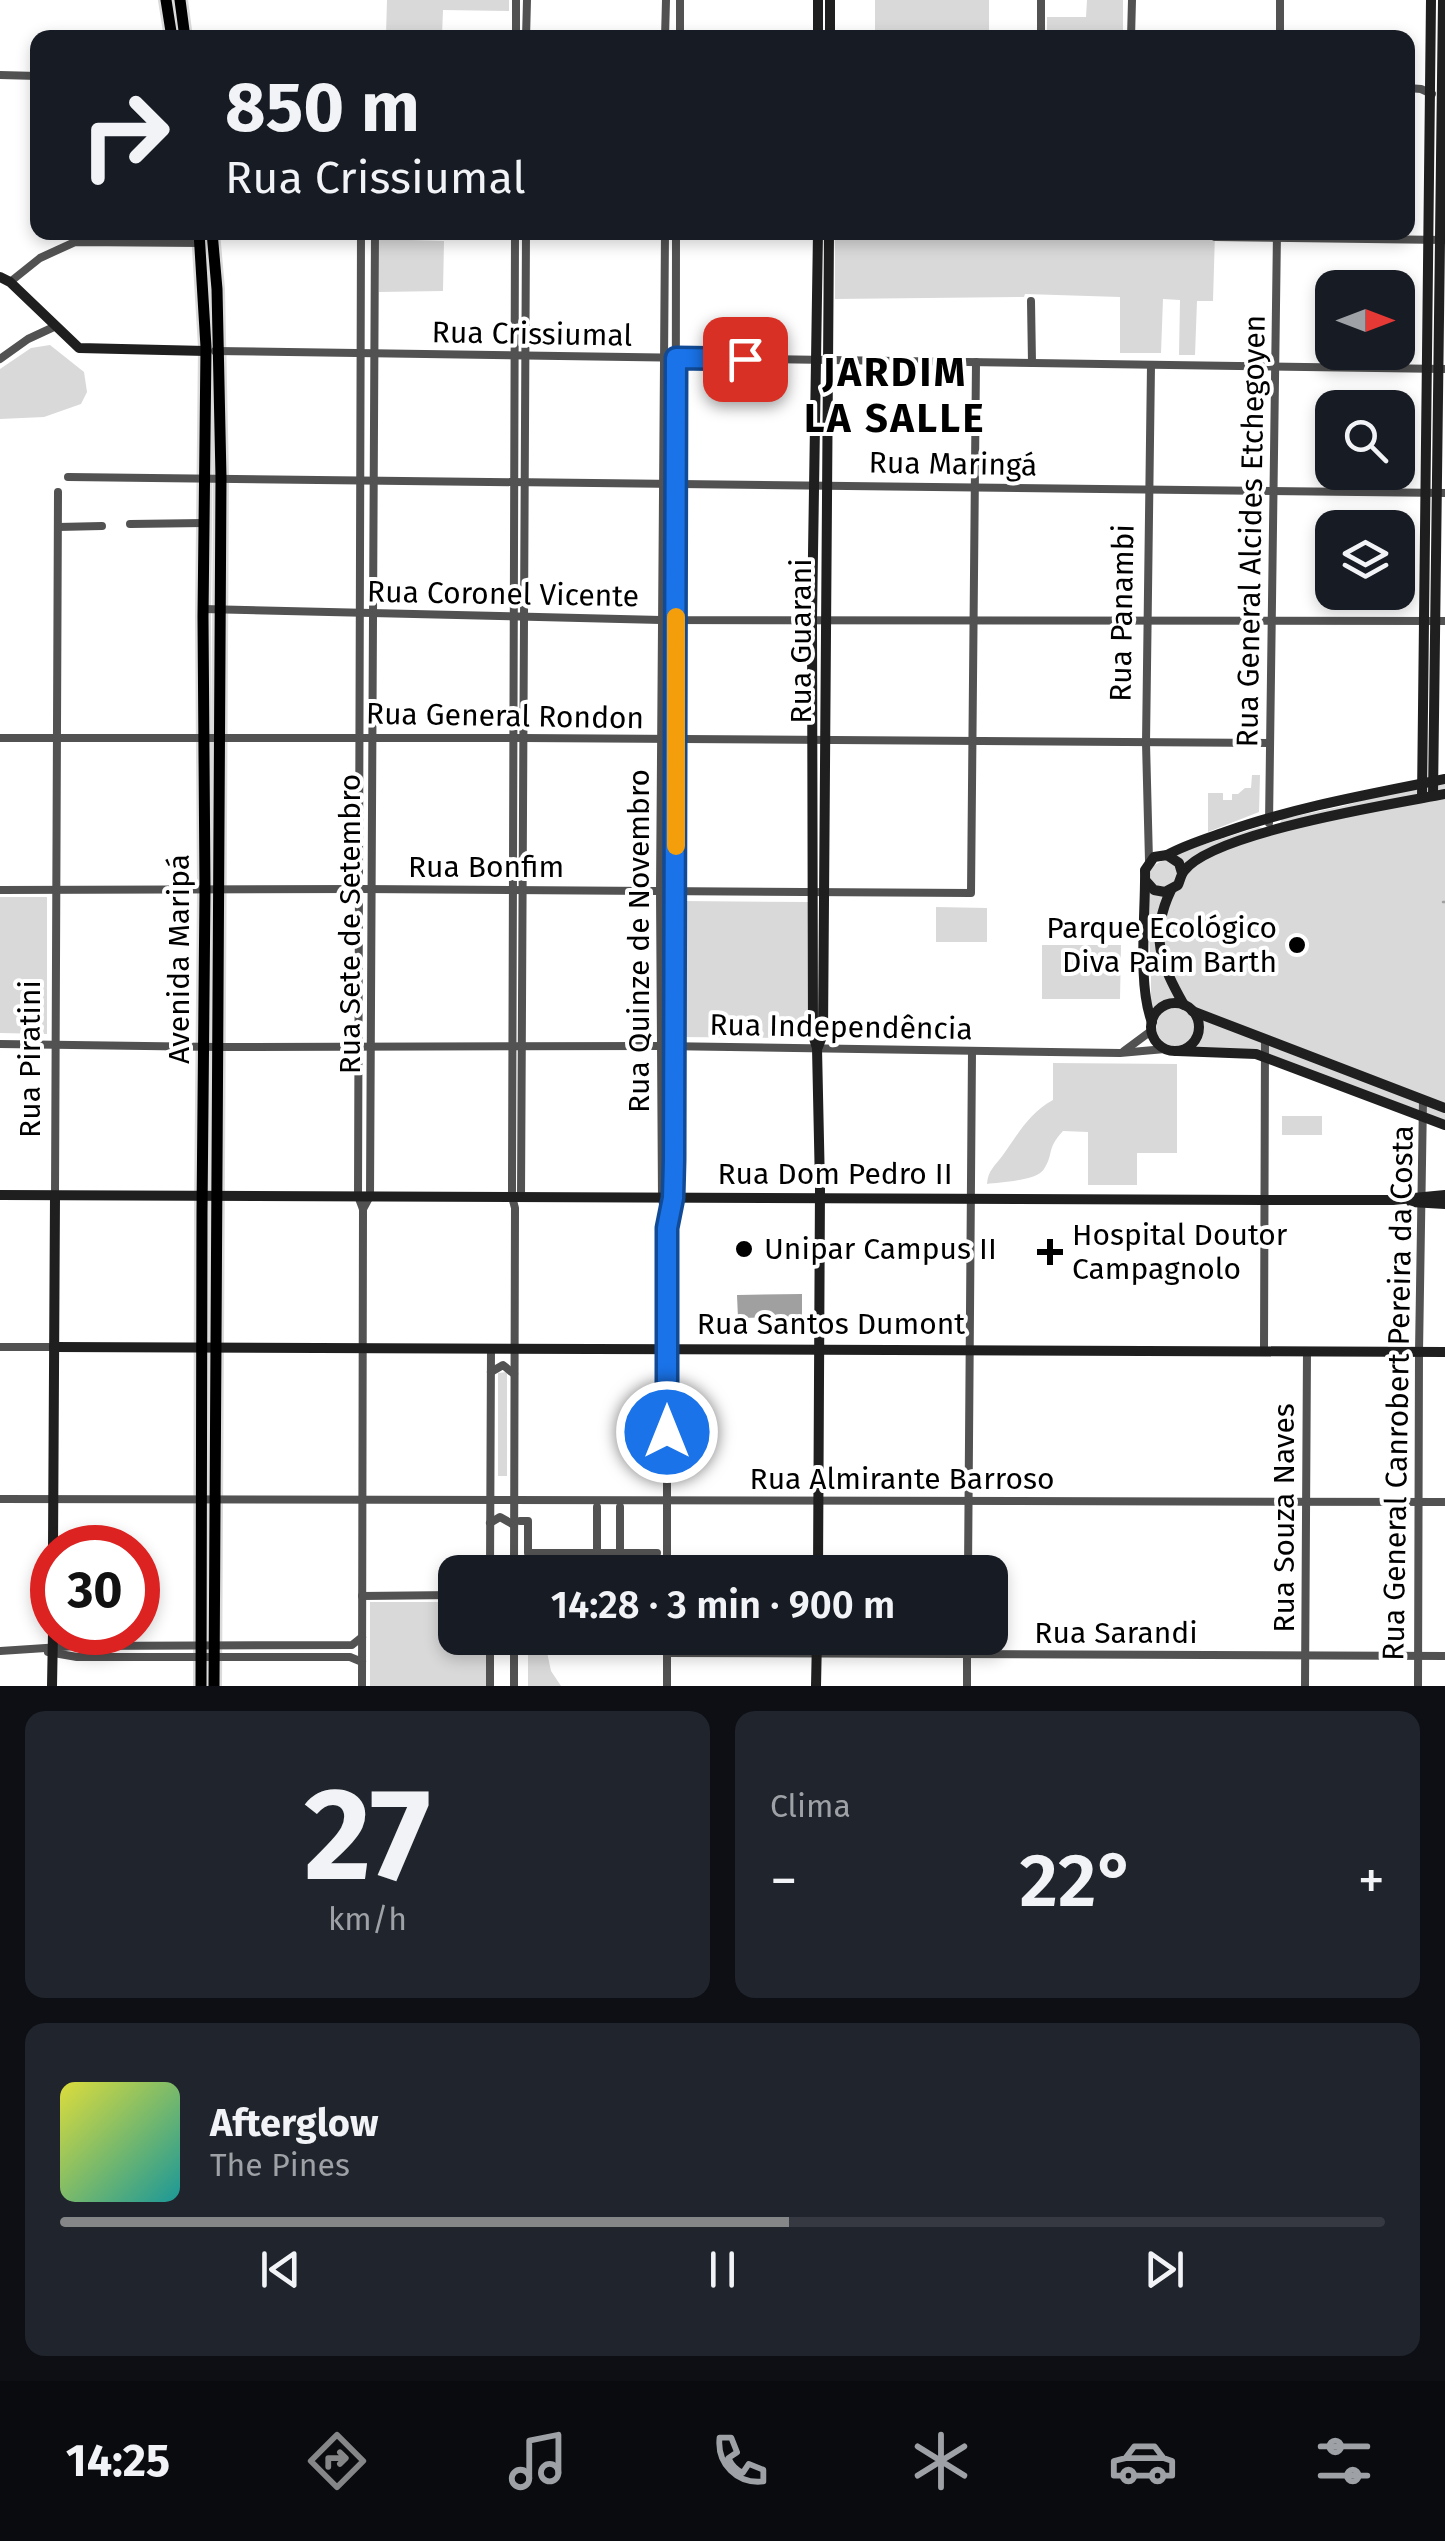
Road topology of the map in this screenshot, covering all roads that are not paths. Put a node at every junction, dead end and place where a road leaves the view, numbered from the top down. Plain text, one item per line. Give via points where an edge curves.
1 (166, 0) edge
2 (180, 0) edge
3 (516, 0) edge
4 (527, 0) edge
5 (666, 0) edge
6 (680, 0) edge
7 (818, 0) edge
8 (830, 0) edge
9 (1042, 0) edge
10 (1132, 0) edge
11 (1280, 0) edge
12 (1431, 0) edge
13 (1443, 0) edge
14 (171, 30) edge
15 (184, 30) edge
16 (516, 30) edge
17 (526, 30) edge
18 (666, 30) edge
19 (680, 30) edge
20 (818, 30) edge
21 (830, 30) edge
22 (1041, 30) edge
23 (1131, 30) edge
24 (1280, 30) edge
25 (0, 75) edge
26 (30, 76) edge
27 (1437, 89) edge
28 (70, 240) edge
29 (206, 240) edge
30 (361, 240) edge
31 (375, 240) edge
32 (516, 240) edge
33 (526, 240) edge
34 (664, 240) edge
35 (676, 240) edge
36 (823, 240) edge
37 (1277, 240) edge
38 (1438, 240) edge
39 (5, 280) edge
40 (1031, 302) dead end
41 (57, 326) junction
42 (212, 351) junction
43 (360, 354) junction
44 (374, 354) junction
45 (520, 356) junction
46 (664, 358) junction
47 (676, 358) junction
48 (0, 359) edge
49 (820, 360) junction
50 (976, 362) junction
51 (1032, 363) junction
52 (1151, 365) junction
53 (1276, 367) junction
54 (1426, 369) junction
55 (1442, 369) edge
56 (68, 477) dead end
57 (204, 477) junction
58 (221, 478) junction
59 (361, 480) junction
60 (374, 480) junction
61 (520, 482) junction
62 (664, 484) junction
63 (676, 484) junction
64 (820, 485) junction
65 (976, 486) junction
66 (1149, 489) junction
67 (1274, 490) junction
68 (58, 492) dead end
69 (1436, 493) edge
70 (204, 523) junction
71 (130, 524) dead end
72 (58, 526) junction
73 (102, 526) dead end
74 (203, 609) junction
75 (220, 610) junction
76 (360, 613) junction
77 (374, 614) junction
78 (519, 618) junction
79 (818, 618) junction
80 (676, 619) junction
81 (974, 619) junction
82 (662, 620) junction
83 (1147, 620) junction
84 (1272, 620) junction
85 (1434, 621) edge
86 (360, 737) junction
87 (373, 737) junction
88 (0, 738) edge
89 (57, 738) junction
90 (204, 738) junction
91 (218, 738) junction
92 (518, 738) junction
93 (662, 740) junction
94 (676, 740) junction
95 (812, 741) junction
96 (826, 741) junction
97 (972, 741) junction
98 (1146, 743) junction
99 (1270, 743) junction
100 (1433, 781) edge
101 (1433, 796) edge
102 (1270, 817) junction
103 (1269, 831) junction
104 (1167, 855) junction
105 (1149, 861) junction
106 (1182, 873) junction
107 (1146, 881) junction
108 (360, 889) junction
109 (373, 889) junction
110 (0, 890) edge
111 (57, 890) junction
112 (211, 890) junction
113 (518, 890) junction
114 (1171, 890) junction
115 (660, 891) junction
116 (675, 891) junction
117 (819, 892) junction
118 (1188, 1008) junction
119 (1152, 1026) junction
120 (1265, 1040) junction
121 (0, 1044) edge
122 (56, 1044) junction
123 (660, 1046) junction
124 (674, 1046) junction
125 (210, 1047) junction
126 (359, 1047) junction
127 (372, 1047) junction
128 (517, 1047) junction
129 (818, 1048) junction
130 (1171, 1050) junction
131 (972, 1052) junction
132 (1120, 1054) junction
133 (1265, 1057) junction
134 (210, 1063) junction
135 (1424, 1100) junction
136 (1445, 1108) edge
137 (1423, 1116) junction
138 (1445, 1125) edge
139 (0, 1195) edge
140 (1445, 1195) edge
141 (54, 1196) junction
142 (364, 1196) junction
143 (202, 1197) junction
144 (217, 1197) junction
145 (668, 1198) junction
146 (820, 1198) junction
147 (970, 1199) junction
148 (516, 1200) junction
149 (1266, 1200) junction
150 (1421, 1200) junction
151 (1445, 1204) edge
152 (202, 1212) junction
153 (217, 1217) junction
154 (210, 1327) junction
155 (0, 1347) edge
156 (54, 1347) junction
157 (203, 1347) junction
158 (217, 1347) junction
159 (363, 1348) junction
160 (491, 1348) junction
161 (514, 1349) junction
162 (667, 1349) junction
163 (820, 1349) junction
164 (969, 1350) junction
165 (1264, 1350) junction
166 (1307, 1351) junction
167 (1419, 1352) junction
168 (1445, 1352) edge
169 (202, 1366) junction
170 (216, 1370) junction
171 (491, 1372) junction
172 (514, 1374) junction
173 (490, 1476) junction
174 (216, 1478) junction
175 (201, 1480) junction
176 (506, 1480) junction
177 (0, 1498) edge
178 (53, 1499) junction
179 (209, 1500) junction
180 (362, 1500) junction
181 (490, 1501) junction
182 (514, 1501) junction
183 (667, 1502) junction
184 (819, 1502) junction
185 (968, 1502) junction
186 (1308, 1502) junction
187 (1418, 1502) junction
188 (1445, 1502) edge
189 (597, 1508) dead end
190 (620, 1508) dead end
191 (517, 1523) junction
192 (490, 1524) junction
193 (53, 1525) edge
194 (598, 1553) junction
195 (620, 1553) junction
196 (656, 1553) dead end
197 (490, 1555) edge
198 (515, 1555) edge
199 (667, 1555) edge
200 (818, 1555) edge
201 (968, 1555) edge
202 (362, 1596) junction
203 (438, 1596) edge
204 (362, 1637) junction
205 (345, 1645) junction
206 (160, 1646) edge
207 (180, 1646) junction
208 (240, 1646) junction
209 (0, 1650) edge
210 (30, 1650) edge
211 (208, 1651) junction
212 (1008, 1654) edge
213 (49, 1655) edge
214 (69, 1655) edge
215 (490, 1655) edge
216 (514, 1655) edge
217 (667, 1655) edge
218 (816, 1655) edge
219 (967, 1655) edge
220 (1418, 1656) junction
221 (1445, 1656) edge
222 (77, 1657) joint
223 (180, 1657) junction
224 (240, 1657) junction
225 (345, 1657) junction
226 (1306, 1657) junction
227 (362, 1662) junction
228 (208, 1681) edge
229 (52, 1686) edge
230 (362, 1686) edge
231 (490, 1686) edge
232 (513, 1686) edge
233 (666, 1686) edge
234 (816, 1686) edge
235 (967, 1686) edge
236 (1306, 1686) edge
237 (1418, 1686) edge

1 - 14 main road
2 - 15 main road
3 - 16 street
4 - 17 street
5 - 18 street
6 - 19 street
7 - 20 street
8 - 21 street
9 - 22 street
10 - 23 street
11 - 24 street
12 - 27 street
13 - 27 street
25 - 26 street
27 - 38 street
28 - 39 street
29 - 42 main road, Avenida Maripá
30 - 43 street, Rua Sete de Setembro
31 - 44 street, Rua Sete de Setembro
32 - 45 street
33 - 45 street
34 - 46 street, Rua Quinze de Novembro
35 - 47 street, Rua Quinze de Novembro
36 - 49 street, Rua Guarani
37 - 53 street, Rua General Alcides Etchegoyen
38 - 54 street
38 - 55 street
39 - 41 street
40 - 51 street
41 - 42 street via 80,348
41 - 48 street
42 - 43 street, Rua Crissiumal
42 - 57 main road, Avenida Maripá
42 - 58 main road, Avenida Maripá
43 - 44 street, Rua Crissiumal
43 - 59 street, Rua Sete de Setembro
44 - 45 street, Rua Crissiumal
44 - 60 street, Rua Sete de Setembro
45 - 46 street, Rua Crissiumal
45 - 61 street
46 - 47 street, Rua Crissiumal
46 - 62 street, Rua Quinze de Novembro
47 - 49 street, Rua Crissiumal
47 - 63 street, Rua Quinze de Novembro
49 - 50 street, Rua Crissiumal
49 - 64 street, Rua Guarani
50 - 51 street, Rua Crissiumal
50 - 65 street
51 - 52 street, Rua Crissiumal
52 - 53 street, Rua Crissiumal
52 - 66 street, Rua Panambi
53 - 54 street, Rua Crissiumal
53 - 67 street, Rua General Alcides Etchegoyen
54 - 55 street, Rua Crissiumal
54 - 69 street
55 - 69 street
56 - 57 street
57 - 58 main road
57 - 70 main road, Avenida Maripá
58 - 59 street, Rua Maringá
58 - 75 main road, Avenida Maripá
59 - 60 street, Rua Maringá
59 - 76 street, Rua Sete de Setembro
60 - 61 street, Rua Maringá
60 - 77 street, Rua Sete de Setembro
61 - 62 street, Rua Maringá
61 - 78 street
62 - 63 street, Rua Maringá
62 - 82 street, Rua Quinze de Novembro
63 - 64 street, Rua Maringá
63 - 80 street, Rua Quinze de Novembro
64 - 65 street, Rua Maringá
64 - 79 street, Rua Guarani
65 - 66 street, Rua Maringá
65 - 81 street
66 - 67 street, Rua Maringá
66 - 83 street, Rua Panambi
67 - 69 street, Rua Maringá
67 - 84 street, Rua General Alcides Etchegoyen
68 - 72 street, Rua Piratini
69 - 85 street
70 - 71 street
70 - 74 main road, Avenida Maripá
72 - 73 street
72 - 89 street, Rua Piratini
74 - 75 main road
74 - 90 main road, Avenida Maripá
75 - 76 street, Rua Coronel Vicente
75 - 91 main road, Avenida Maripá
76 - 77 street, Rua Coronel Vicente
76 - 86 street, Rua Sete de Setembro
77 - 78 street, Rua Coronel Vicente
77 - 87 street, Rua Sete de Setembro
78 - 82 street, Rua Coronel Vicente
78 - 92 street
79 - 80 street, Rua Coronel Vicente
79 - 81 street, Rua Coronel Vicente
79 - 95 street, Rua Guarani
79 - 96 street, Rua Guarani
80 - 82 street, Rua Coronel Vicente
80 - 94 street, Rua Quinze de Novembro
81 - 83 street, Rua Coronel Vicente
81 - 97 street
82 - 93 street, Rua Quinze de Novembro
83 - 84 street, Rua Coronel Vicente
83 - 98 street, Rua Panambi
84 - 85 street, Rua Coronel Vicente
84 - 99 street, Rua General Alcides Etchegoyen
85 - 100 street
86 - 87 street, Rua General Rondon
86 - 91 street, Rua General Rondon
86 - 108 street, Rua Sete de Setembro
87 - 92 street, Rua General Rondon
87 - 109 street, Rua Sete de Setembro
88 - 89 street
89 - 90 street
89 - 111 street, Rua Piratini
90 - 91 street, Rua General Rondon
90 - 112 main road, Avenida Maripá
91 - 112 main road, Avenida Maripá
92 - 93 street, Rua General Rondon
92 - 113 street
93 - 94 street, Rua General Rondon
93 - 115 street, Rua Quinze de Novembro
94 - 95 street, Rua General Rondon
94 - 116 street, Rua Quinze de Novembro
95 - 96 street, Rua General Rondon
95 - 117 street, Rua Guarani
96 - 97 street, Rua General Rondon
96 - 117 street, Rua Guarani
97 - 98 street, Rua General Rondon
97 - 117 street, Rua Bonfim via 971,893
98 - 99 street, Rua General Rondon
98 - 105 street, Rua Panambi
99 - 102 street, Rua General Alcides Etchegoyen
100 - 101 street
100 - 102 street
101 - 103 street
102 - 103 street, Rua General Alcides Etchegoyen
102 - 104 street
103 - 106 street
104 - 105 street
104 - 106 street
105 - 107 street
106 - 114 street
107 - 114 street via 1154,890
107 - 119 street via 1144,985
108 - 109 street, Rua Bonfim
108 - 112 street, Rua Bonfim
108 - 126 street, Rua Sete de Setembro
109 - 113 street, Rua Bonfim
109 - 127 street, Rua Sete de Setembro
110 - 111 street, Rua Bonfim
111 - 112 street, Rua Bonfim
111 - 122 street, Rua Piratini
112 - 125 main road, Avenida Maripá
113 - 115 street, Rua Bonfim
113 - 128 street
114 - 118 street via 1160,946
115 - 116 street, Rua Bonfim
115 - 123 street, Rua Quinze de Novembro
116 - 117 street, Rua Bonfim
116 - 124 street, Rua Quinze de Novembro
117 - 129 street, Rua Guarani
118 - 119 street via 1163,1006
118 - 120 street
118 - 130 street via 1198,1019 1196,1038 1185,1049
119 - 130 street via 1157,1043
119 - 132 street
120 - 133 street
120 - 135 street
121 - 122 street, Rua Independência
122 - 125 street, Rua Independência
122 - 141 street, Rua Piratini
123 - 124 street, Rua Independência
123 - 128 street, Rua Independência
123 - 145 street, Rua Quinze de Novembro
124 - 129 street, Rua Independência
124 - 145 street, Rua Quinze de Novembro
125 - 126 street, Rua Independência
125 - 134 main road, Avenida Maripá
126 - 127 street, Rua Independência
126 - 142 street, Rua Sete de Setembro
127 - 128 street, Rua Independência
127 - 142 street, Rua Sete de Setembro
128 - 148 street
129 - 131 street, Rua Independência
129 - 146 street, Rua Guarani
130 - 132 street, Rua Independência
130 - 133 street
131 - 132 street, Rua Independência
131 - 147 street
133 - 137 street
133 - 149 street
134 - 143 main road, Avenida Maripá
134 - 144 main road, Avenida Maripá
135 - 136 street
135 - 137 street, Rua General Canrobert Pereira da Costa
137 - 138 street
137 - 150 street, Rua General Canrobert Pereira da Costa
139 - 141 street
140 - 150 street, Rua Dom Pedro II
141 - 143 street
141 - 156 street, Rua Piratini
142 - 144 street, Rua Dom Pedro II
142 - 148 street, Rua Dom Pedro II
142 - 159 street
143 - 144 street, Rua Dom Pedro II
143 - 152 main road, Avenida Maripá
144 - 153 main road, Avenida Maripá
145 - 146 street, Rua Dom Pedro II
145 - 148 street, Rua Dom Pedro II
145 - 162 street, Rua Quinze de Novembro
146 - 147 street, Rua Dom Pedro II
146 - 163 street, Rua Guarani
147 - 149 street, Rua Dom Pedro II
147 - 164 street
148 - 161 street
149 - 150 street, Rua Dom Pedro II
149 - 165 street
150 - 151 street, Rua Dom Pedro II
150 - 167 street, Rua General Canrobert Pereira da Costa
152 - 153 main road
152 - 154 main road, Avenida Maripá
153 - 154 main road, Avenida Maripá
154 - 157 main road, Avenida Maripá
154 - 158 main road, Avenida Maripá
155 - 156 street
156 - 157 street
156 - 178 street, Rua Piratini
157 - 158 street, Rua Santos Dumont
157 - 169 main road, Avenida Maripá
158 - 159 street, Rua Santos Dumont
158 - 170 main road, Avenida Maripá
159 - 160 street, Rua Santos Dumont
159 - 180 street
160 - 161 street, Rua Santos Dumont
160 - 171 street
161 - 162 street, Rua Santos Dumont
161 - 172 street
162 - 163 street, Rua Santos Dumont
162 - 183 street, Rua Quinze de Novembro
163 - 164 street, Rua Santos Dumont
163 - 184 street, Rua Guarani
164 - 165 street, Rua Santos Dumont
164 - 185 street
165 - 166 street, Rua Santos Dumont
166 - 167 street, Rua Santos Dumont
166 - 186 street, Rua Souza Naves
167 - 168 street, Rua Santos Dumont
167 - 187 street, Rua General Canrobert Pereira da Costa
169 - 170 main road
169 - 175 main road, Avenida Maripá
170 - 174 main road, Avenida Maripá
171 - 172 street via 502,1364
171 - 173 street
172 - 176 street
173 - 176 street
173 - 181 street
174 - 175 main road
174 - 179 main road, Avenida Maripá
175 - 179 main road, Avenida Maripá
176 - 182 street
177 - 178 street, Rua Almirante Barroso
178 - 179 street, Rua Almirante Barroso
178 - 193 street, Rua Piratini
179 - 180 street, Rua Almirante Barroso
179 - 211 main road, Avenida Maripá
180 - 181 street, Rua Almirante Barroso
180 - 202 street
181 - 182 street, Rua Almirante Barroso
181 - 192 street
182 - 183 street, Rua Almirante Barroso
182 - 191 street
183 - 184 street, Rua Almirante Barroso
183 - 199 street, Rua Quinze de Novembro
184 - 185 street, Rua Almirante Barroso
184 - 200 street, Rua Guarani
185 - 186 street, Rua Almirante Barroso
185 - 201 street
186 - 187 street, Rua Almirante Barroso
186 - 226 street, Rua Souza Naves
187 - 188 street, Rua Almirante Barroso
187 - 220 street, Rua General Canrobert Pereira da Costa
189 - 194 street
190 - 195 street
191 - 192 street via 500,1516
191 - 194 street via 528,1522 528,1553
191 - 198 street
192 - 197 street
194 - 195 street
195 - 196 street
202 - 203 street
202 - 204 street
204 - 205 street
204 - 227 street
205 - 208 street
205 - 225 street
206 - 207 street
207 - 211 street
207 - 223 street
208 - 211 street
208 - 224 street via 233,1652
209 - 210 street
211 - 223 street
211 - 224 street
211 - 228 main road, Avenida Maripá
212 - 226 street, Rua Sarandi
213 - 229 street
214 - 222 street
215 - 231 street
216 - 232 street
217 - 233 street
218 - 234 street
219 - 235 street
220 - 221 street, Rua Sarandi
220 - 226 street, Rua Sarandi
220 - 237 street, Rua General Canrobert Pereira da Costa
222 - 223 street
224 - 225 street
225 - 227 street
226 - 236 street, Rua Souza Naves
227 - 230 street

